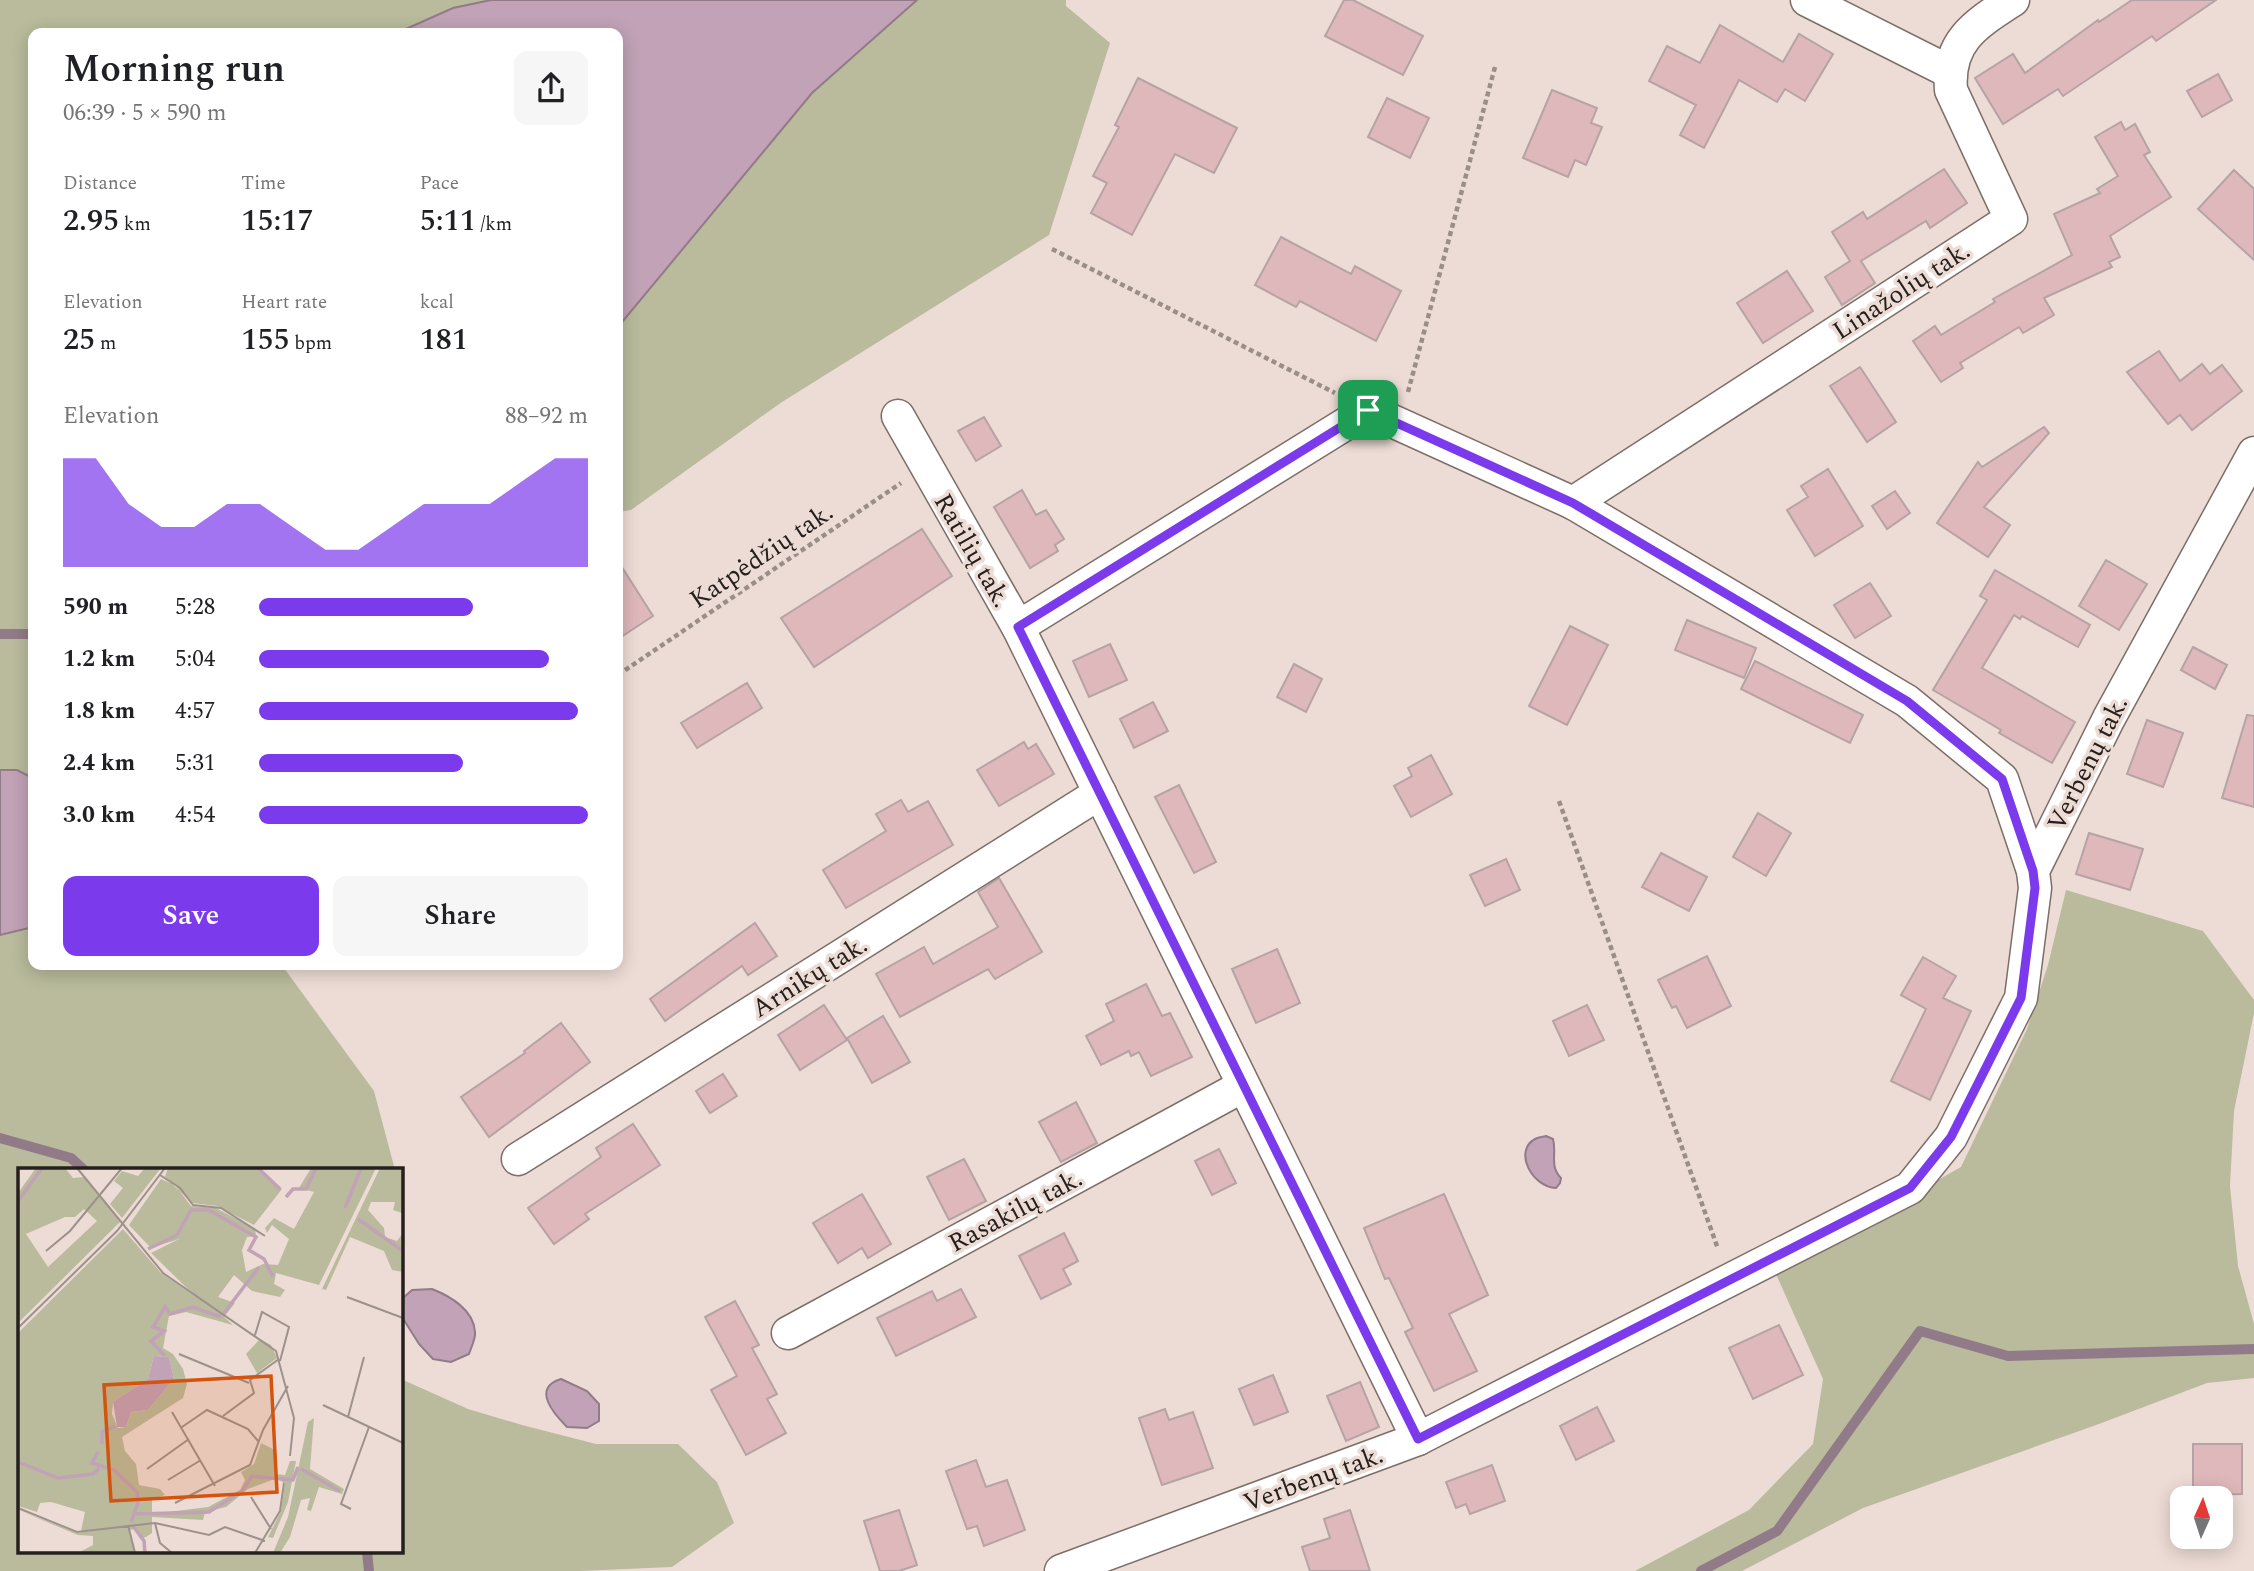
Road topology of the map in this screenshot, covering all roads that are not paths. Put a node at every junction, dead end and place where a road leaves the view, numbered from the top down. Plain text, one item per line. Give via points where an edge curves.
1 (1807, 0) edge
2 (2012, 0) edge
3 (1950, 72) junction
4 (898, 416) dead end
5 (2254, 453) edge
6 (1573, 503) junction
7 (1018, 627) junction
8 (1100, 793) junction
9 (2033, 871) junction
10 (1243, 1086) junction
11 (518, 1159) dead end
12 (788, 1333) dead end
13 (1418, 1439) junction
14 (1062, 1571) edge

1 - 3 street
2 - 3 street via 1964,36
3 - 6 street, Linažolių tak. via 1951,90 2011,219
4 - 7 street, Ratilių tak.
5 - 9 street, Verbenų tak. via 2109,718
6 - 7 street via 1368,410
6 - 9 street via 1907,701 2002,779
7 - 8 street, Ratilių tak.
8 - 10 street, Ratilių tak.
8 - 11 street, Arnikų tak.
9 - 13 street, Verbenų tak. via 2035,888 2021,998 1951,1137 1910,1188
10 - 12 street, Rasakilų tak.
10 - 13 street, Ratilių tak.
13 - 14 street, Verbenų tak.

